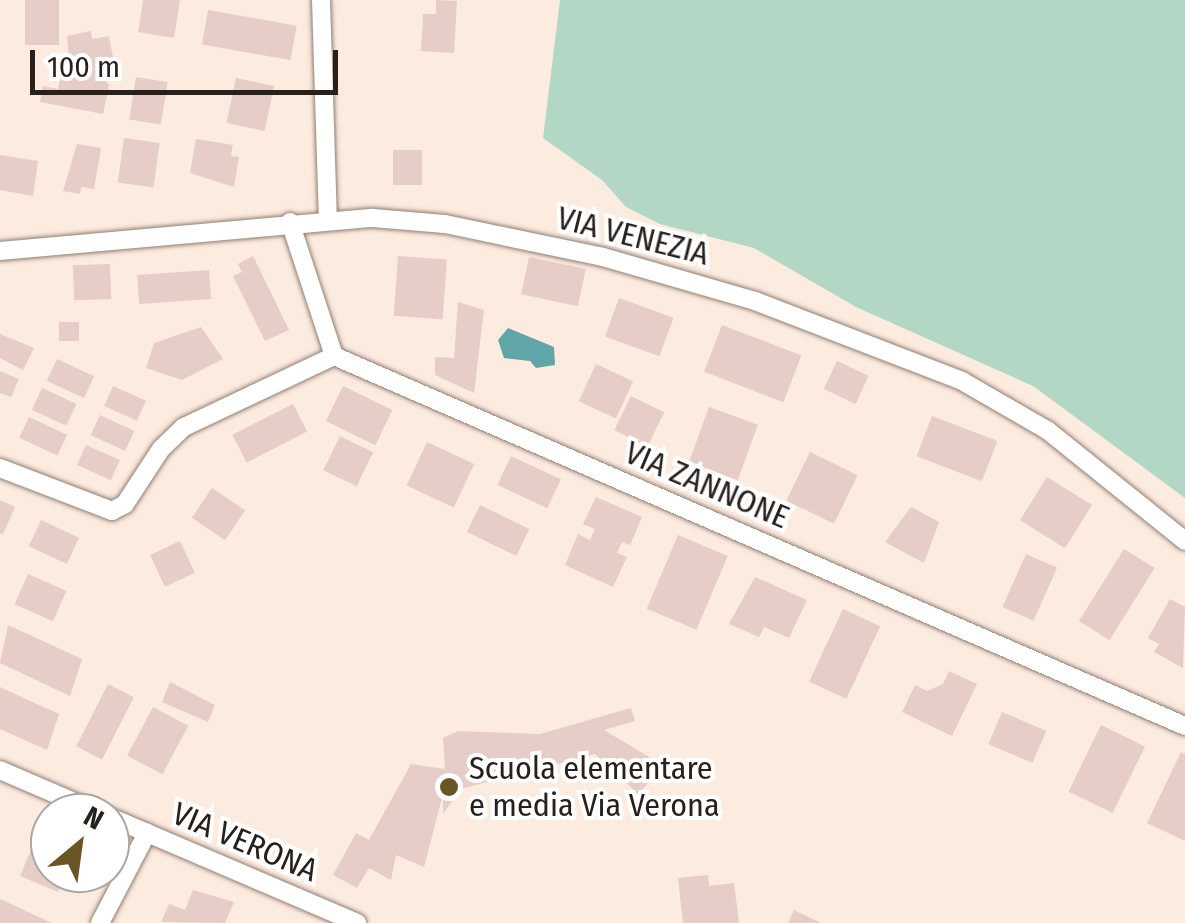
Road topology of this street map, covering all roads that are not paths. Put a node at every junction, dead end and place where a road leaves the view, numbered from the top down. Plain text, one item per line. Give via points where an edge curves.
1 (322, 0) edge
2 (328, 220) junction
3 (290, 222) junction
4 (0, 251) edge
5 (334, 356) junction
6 (0, 468) edge
7 (1185, 540) edge
8 (1185, 726) edge
9 (0, 770) edge
10 (53, 793) edge
11 (130, 826) edge
12 (147, 833) junction
13 (100, 923) edge
14 (357, 923) edge

1 - 2 street
2 - 3 street, VIA VENEZIA
2 - 7 street, VIA VENEZIA via 445,224 634,265 779,309 992,396 1115,480
3 - 4 street, VIA VENEZIA
3 - 5 street
5 - 6 street via 184,427 125,504 112,511
5 - 8 street, VIA ZANNONE
9 - 10 street
11 - 12 street, VIA VERONA
12 - 13 street
12 - 14 street, VIA VERONA

